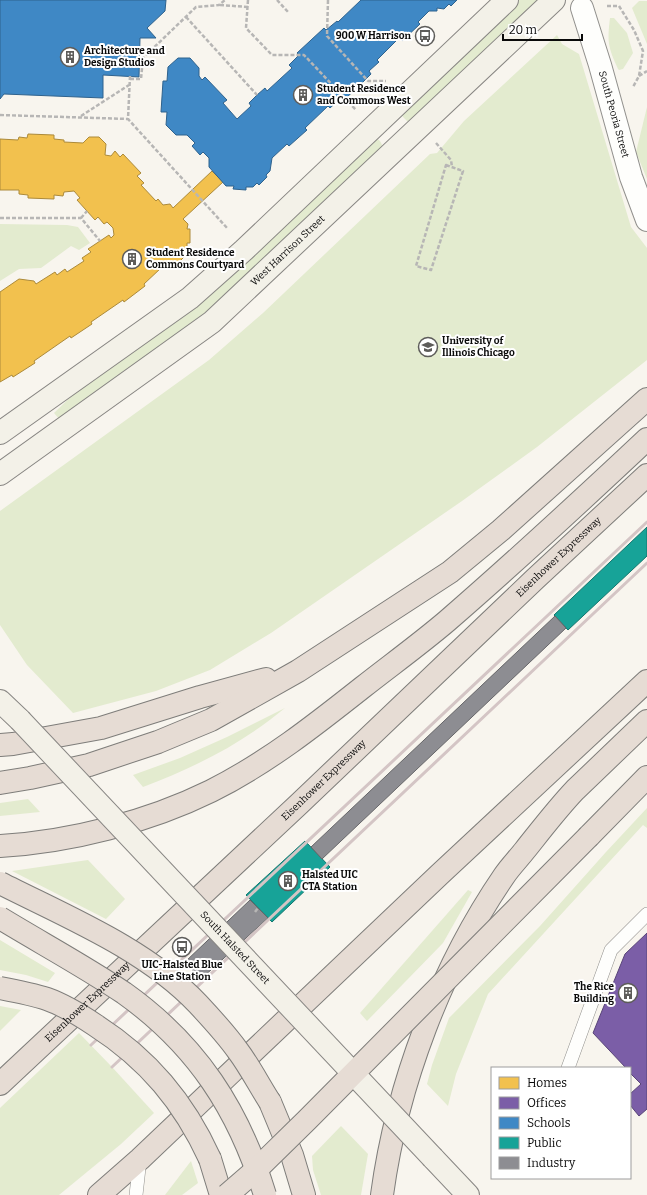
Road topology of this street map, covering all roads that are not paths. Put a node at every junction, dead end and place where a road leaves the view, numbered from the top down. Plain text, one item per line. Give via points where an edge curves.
1 (507, 0) edge
2 (554, 0) edge
3 (582, 8) road end
4 (647, 220) edge
5 (647, 399) edge
6 (0, 433) edge
7 (647, 439) edge
8 (0, 474) edge
9 (647, 475) edge
10 (298, 671) junction
11 (647, 681) edge
12 (0, 700) edge
13 (647, 721) edge
14 (0, 745) edge
15 (647, 777) edge
16 (0, 783) edge
17 (0, 846) edge
18 (0, 883) edge
19 (647, 914) edge
20 (0, 918) edge
21 (0, 988) edge
22 (568, 1067) edge
23 (0, 1084) edge
24 (140, 1159) junction
25 (99, 1195) edge
26 (136, 1195) edge
27 (221, 1195) edge
28 (227, 1195) edge
29 (265, 1195) edge
30 (304, 1195) edge
31 (382, 1195) edge
32 (468, 1195) edge

1 - 6 main road via 244,250 190,298
2 - 8 main road, West Harrison Street via 212,322
3 - 4 street, South Peoria Street via 631,177
5 - 10 highway via 501,530 450,572
7 - 17 highway via 445,623 258,765 211,791 136,822 54,840
9 - 23 highway, Eisenhower Expressway
10 - 14 highway via 200,697 101,728
10 - 16 highway via 211,720 158,742 88,765
11 - 24 highway
12 - 32 main road, South Halsted Street, bridge
13 - 31 highway via 550,818 505,875 459,952 414,1059 390,1145
15 - 28 highway, bridge via 307,1120
18 - 30 highway, bridge via 122,946 177,985 197,1004 238,1051 270,1102 292,1155
19 - 22 lane via 611,950
20 - 29 highway, bridge via 118,990 150,1013 179,1039 202,1067 234,1117
21 - 27 highway, bridge via 22,992 69,1009 114,1037 140,1059 172,1094 193,1125 210,1159
24 - 25 highway
24 - 26 lane

